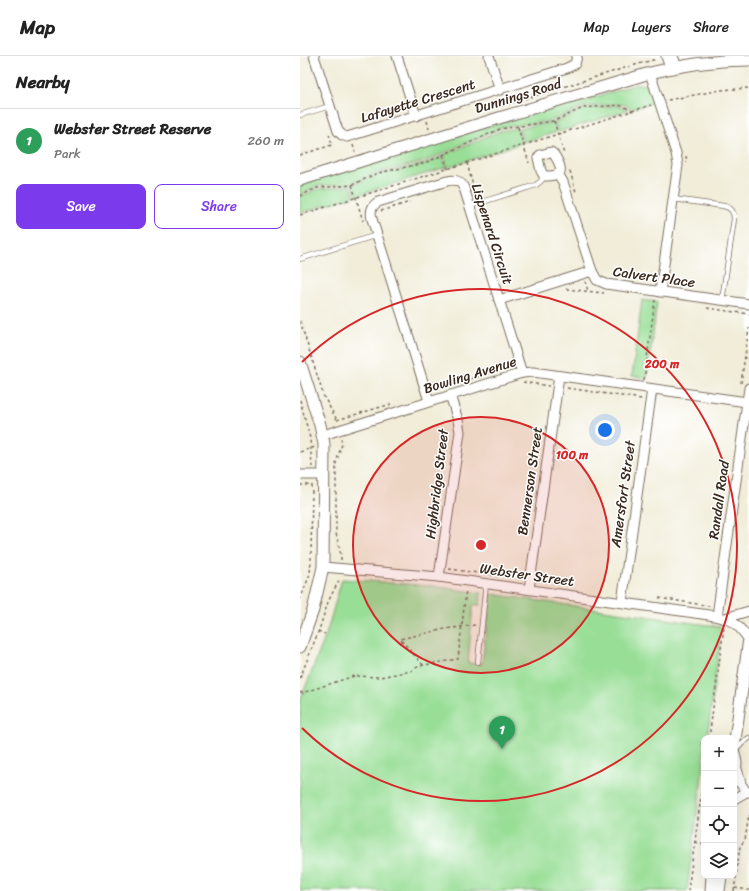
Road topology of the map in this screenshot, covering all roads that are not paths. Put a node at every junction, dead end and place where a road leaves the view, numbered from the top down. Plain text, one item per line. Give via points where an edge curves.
1 (314, 56) edge
2 (397, 56) edge
3 (490, 56) edge
4 (577, 56) edge
5 (666, 56) edge
6 (749, 60) edge
7 (673, 63) edge
8 (650, 72) junction
9 (500, 90) junction
10 (330, 106) junction
11 (300, 115) edge
12 (416, 116) junction
13 (558, 174) junction
14 (544, 176) junction
15 (300, 180) edge
16 (673, 198) junction
17 (470, 206) junction
18 (377, 235) junction
19 (300, 259) edge
20 (587, 273) junction
21 (656, 291) junction
22 (499, 300) junction
23 (722, 301) junction
24 (749, 304) edge
25 (300, 362) edge
26 (559, 376) junction
27 (522, 377) junction
28 (745, 386) edge
29 (647, 388) junction
30 (450, 395) junction
31 (429, 401) junction
32 (747, 402) junction
33 (324, 439) junction
34 (300, 475) edge
35 (324, 475) junction
36 (323, 567) junction
37 (439, 577) junction
38 (486, 583) junction
39 (529, 589) junction
40 (622, 602) junction
41 (749, 611) edge
42 (717, 616) junction
43 (302, 634) edge
44 (749, 640) edge
45 (300, 647) edge
46 (478, 662) dead end
47 (737, 737) edge
48 (749, 738) edge
49 (737, 751) edge
50 (737, 765) edge
51 (748, 792) edge
52 (737, 798) edge
53 (712, 879) edge
54 (721, 879) edge
55 (711, 891) edge
56 (719, 891) edge

1 - 10 street, Lafayette Crescent
2 - 12 street
3 - 9 street
4 - 9 street, Lafayette Crescent via 575,64 567,68
5 - 7 street
6 - 7 street, Dunnings Road
7 - 8 street, Dunnings Road
8 - 15 street, Dunnings Road
8 - 16 street via 677,159
9 - 12 street, Lafayette Crescent
10 - 11 lane
10 - 12 street, Lafayette Crescent via 338,131 344,137
13 - 14 street
13 - 14 street, Calvert Place via 560,169 556,155 551,152 540,155 538,161
13 - 20 street, Calvert Place via 563,182
14 - 17 lane via 536,185
16 - 21 street
16 - 23 lane via 732,209 734,219
17 - 18 street, Lispenard Circuit via 460,181 454,180 378,202 372,208 371,214
17 - 22 street, Lispenard Circuit
18 - 19 lane
18 - 31 street, Lispenard Circuit
20 - 21 street, Calvert Place via 602,283
20 - 22 street
21 - 23 street, Calvert Place
22 - 27 street, Lispenard Circuit
23 - 24 street, Calvert Place
25 - 33 street
26 - 27 street, Bowling Avenue via 533,372
26 - 29 street, Bowling Avenue
26 - 39 street, Bennerson Street
27 - 30 street, Bowling Avenue
28 - 32 street, Randall Road
29 - 32 street, Bowling Avenue
29 - 40 street, Amersfort Street
30 - 31 street, Bowling Avenue
30 - 37 street, Highbridge Street via 460,432
31 - 33 street, Bowling Avenue
32 - 42 street, Randall Road
33 - 35 street
34 - 35 street
35 - 36 street
36 - 37 street, Webster Street
36 - 43 street via 315,603
37 - 38 street, Webster Street
38 - 39 street, Webster Street
38 - 46 lane
39 - 40 street, Webster Street
40 - 42 street, Webster Street
41 - 42 street, Webster Street
42 - 44 street, Webster Street via 735,622
43 - 45 street
44 - 47 street
48 - 49 lane
50 - 51 street via 740,784
51 - 52 street
53 - 55 street
54 - 56 street

